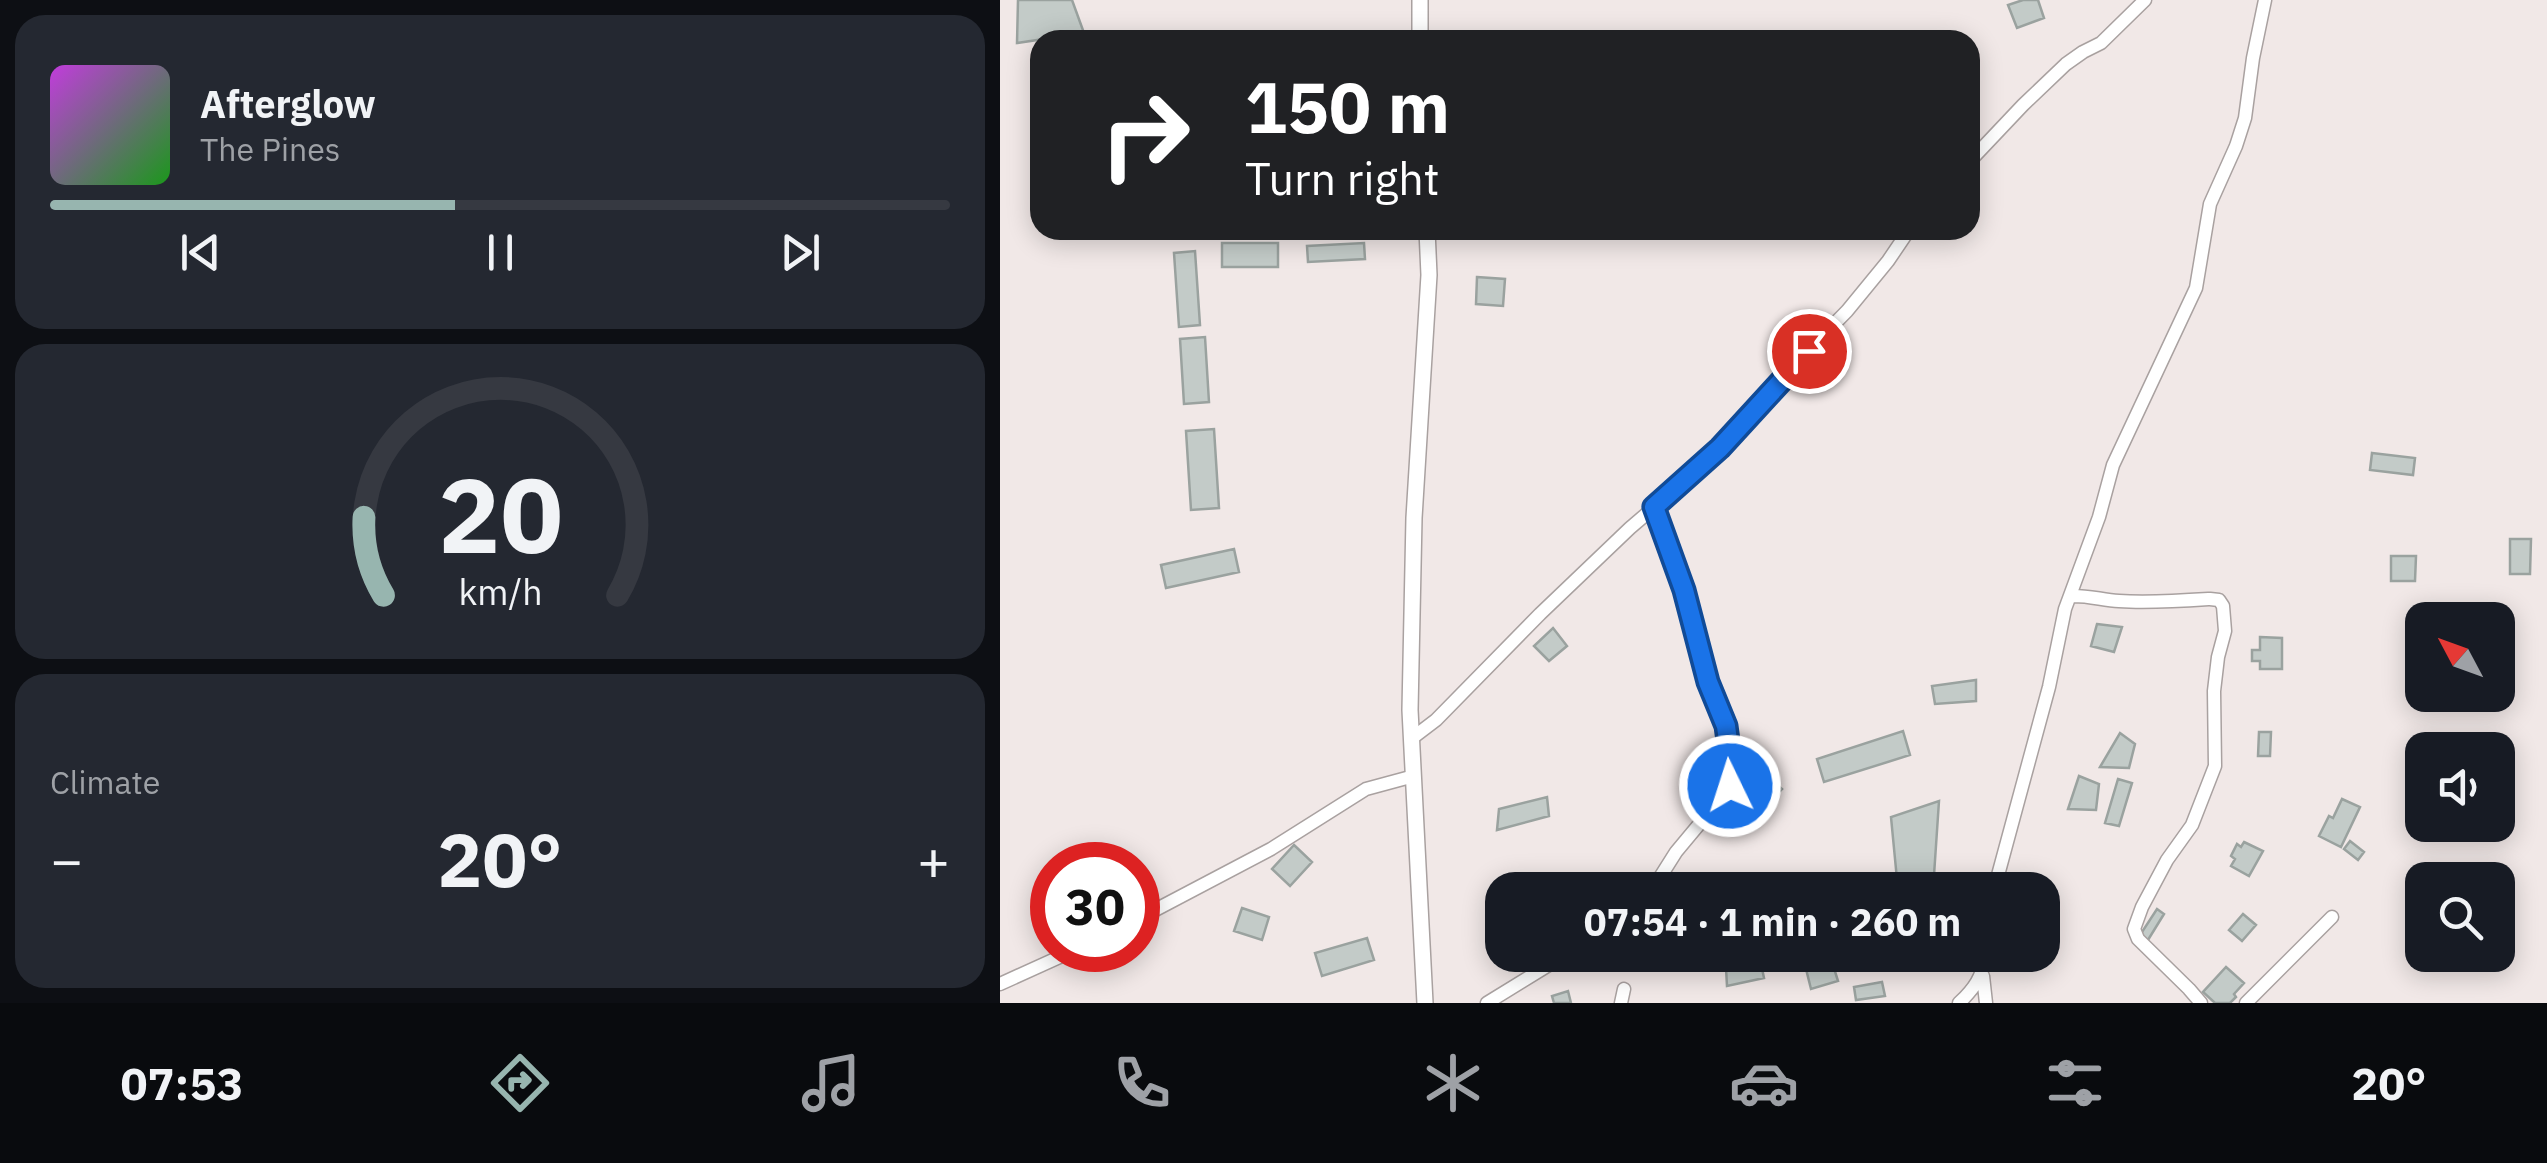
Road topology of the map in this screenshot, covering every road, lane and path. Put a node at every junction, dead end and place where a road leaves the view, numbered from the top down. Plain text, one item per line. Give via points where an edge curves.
1 (1420, 0) edge
2 (2145, 0) edge
3 (2265, 0) edge
4 (1420, 30) edge
5 (1980, 150) edge
6 (1428, 240) edge
7 (1902, 240) edge
8 (1654, 507) junction
9 (2070, 596) junction
10 (1411, 739) junction
11 (1414, 776) junction
12 (1663, 872) edge
13 (1999, 872) edge
14 (1160, 907) edge
15 (2332, 917) dead end
16 (1030, 970) edge
17 (1537, 972) edge
18 (1983, 974) joint
19 (1000, 984) edge
20 (1425, 1003) edge
21 (1487, 1003) edge
22 (1959, 1003) edge
23 (1986, 1003) edge
24 (2201, 1003) edge
25 (2246, 1003) edge

1 - 4 street
2 - 5 street via 2101,44 2066,64
3 - 9 street via 2245,118 2210,204 2196,288 2113,465
6 - 10 street
7 - 8 street via 1848,312 1720,448
8 - 10 street
8 - 12 street via 1726,726 1732,770 1730,786
9 - 13 street
9 - 24 street via 2150,603 2210,599 2223,606 2215,766 2192,825 2134,929
10 - 11 street
11 - 14 street via 1366,788 1284,842
11 - 20 street
15 - 25 street
16 - 19 street
17 - 21 street
18 - 22 street
18 - 23 street

